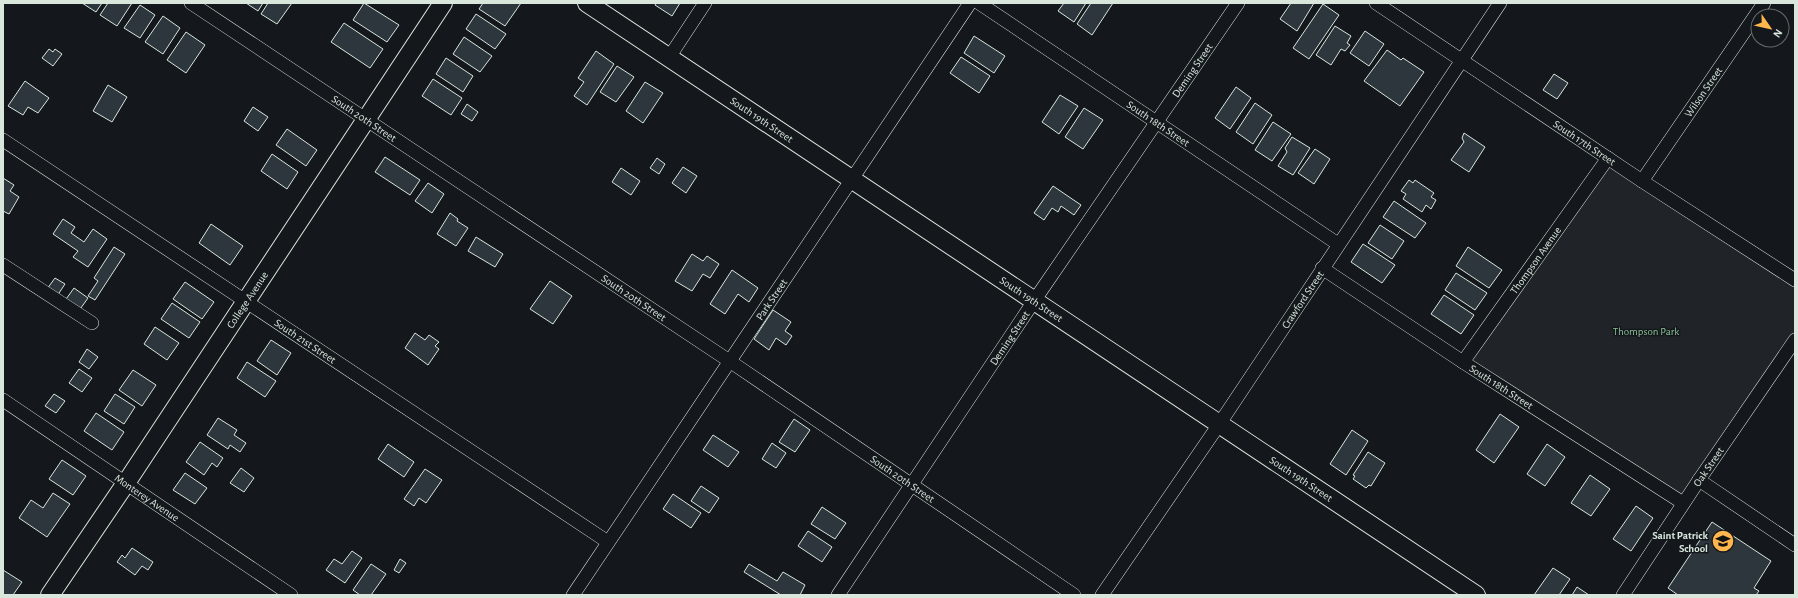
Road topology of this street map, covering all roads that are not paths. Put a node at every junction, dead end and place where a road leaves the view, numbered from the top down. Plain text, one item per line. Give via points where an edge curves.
1 (191, 3) edge
2 (443, 3) edge
3 (587, 3) edge
4 (705, 3) edge
5 (970, 3) edge
6 (979, 3) edge
7 (1238, 3) edge
8 (1376, 3) edge
9 (1500, 3) edge
10 (1764, 3) edge
11 (668, 58) junction
12 (1462, 60) junction
13 (365, 119) junction
14 (1156, 122) junction
15 (3, 140) edge
16 (1608, 158) junction
17 (853, 179) junction
18 (1642, 181) junction
19 (1338, 244) junction
20 (3, 266) edge
21 (1322, 268) junction
22 (1795, 280) edge
23 (1034, 301) junction
24 (246, 302) junction
25 (92, 322) dead end
26 (1795, 340) edge
27 (731, 362) junction
28 (1463, 362) junction
29 (3, 400) edge
30 (1220, 423) junction
31 (1699, 480) junction
32 (126, 483) junction
33 (913, 484) junction
34 (1683, 503) junction
35 (608, 542) junction
36 (1795, 545) edge
37 (50, 595) edge
38 (291, 595) edge
39 (573, 595) edge
40 (838, 595) edge
41 (1074, 595) edge
42 (1102, 595) edge
43 (1476, 595) edge
44 (1623, 595) edge

1 - 13 street, South 20th Street
2 - 13 street, College Avenue
3 - 11 street, South 19th Street
4 - 11 street
5 - 17 street, Park Street
6 - 14 street, South 18th Street
7 - 14 street, Deming Street
8 - 12 street, South 17th Street
9 - 12 street, Crawford Street
10 - 18 street, Wilson Street
11 - 17 street, South 19th Street
12 - 16 street, South 17th Street
12 - 19 street, Crawford Street
13 - 24 street, College Avenue
13 - 27 street, South 20th Street
14 - 19 street, South 18th Street
14 - 23 street, Deming Street
15 - 24 street, South 21st Street
16 - 18 street, South 17th Street
16 - 28 street, Thompson Avenue
17 - 23 street, South 19th Street
17 - 27 street, Park Street
18 - 22 street, South 17th Street
19 - 21 street, Crawford Street
20 - 25 street
21 - 28 street, South 18th Street
21 - 30 street, Crawford Street
23 - 30 street, South 19th Street
23 - 33 street, Deming Street
24 - 32 street, College Avenue
24 - 35 street, South 21st Street
26 - 31 street, Oak Street
27 - 33 street, South 20th Street
27 - 35 street, Park Street
28 - 34 street, South 18th Street
29 - 32 street, Monterey Avenue
30 - 42 street, Crawford Street
30 - 43 street, South 19th Street
31 - 34 street, Oak Street
31 - 36 street
32 - 37 street, College Avenue
32 - 38 street, Monterey Avenue
33 - 40 street, Deming Street
33 - 41 street, South 20th Street
34 - 44 street, Oak Street
35 - 39 street, Park Street

